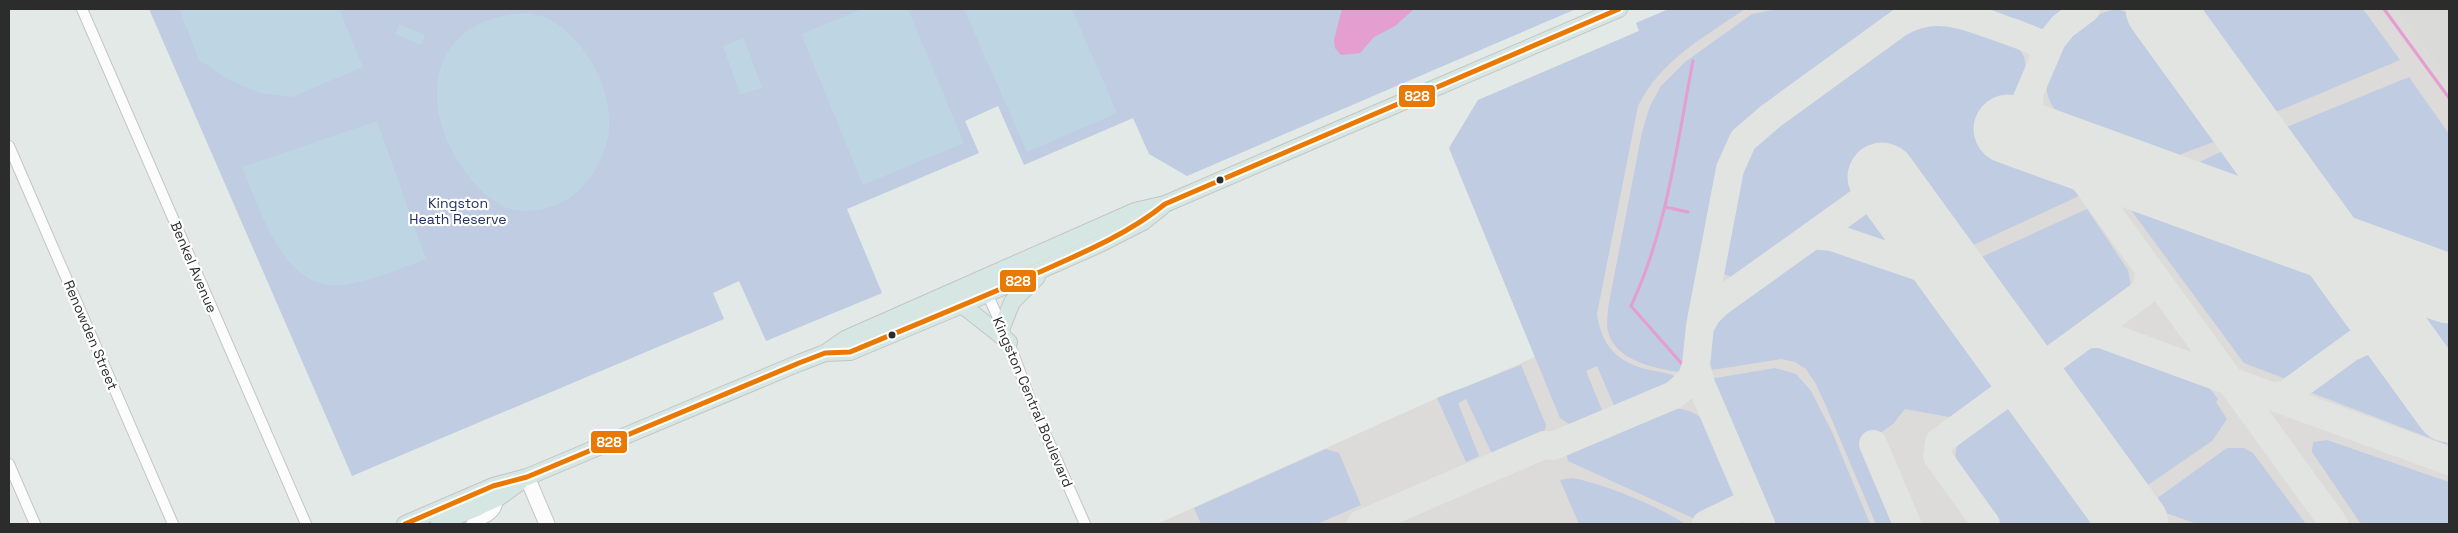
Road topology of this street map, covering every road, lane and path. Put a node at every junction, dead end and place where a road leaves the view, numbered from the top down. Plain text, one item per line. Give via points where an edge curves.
1 (82, 9) edge
2 (1619, 9) edge
3 (9, 146) edge
4 (1165, 204) junction
5 (1046, 269) junction
6 (981, 279) junction
7 (988, 294) junction
8 (962, 306) junction
9 (1002, 327) junction
10 (1009, 342) junction
11 (825, 353) junction
12 (9, 464) edge
13 (527, 477) junction
14 (498, 498) junction
15 (35, 524) edge
16 (173, 524) edge
17 (306, 524) edge
18 (404, 524) edge
19 (439, 524) edge
20 (471, 524) edge
21 (547, 524) edge
22 (1085, 524) edge

1 - 17 street, Benkel Avenue
2 - 4 main road
3 - 16 street, Renowden Street
4 - 5 main road via 1143,222
4 - 6 main road via 1135,211
5 - 7 main road
5 - 9 main road via 1012,302
6 - 7 street, Kingston Central Boulevard
6 - 11 main road via 845,339
7 - 8 main road
7 - 9 street, Kingston Central Boulevard
8 - 10 main road
8 - 11 main road via 850,352
9 - 10 street, Kingston Central Boulevard
10 - 22 street, Kingston Central Boulevard via 1026,390
11 - 13 main road
12 - 15 street
13 - 14 main road
13 - 18 main road via 493,486
13 - 21 main road
14 - 19 main road
14 - 20 street via 492,514

